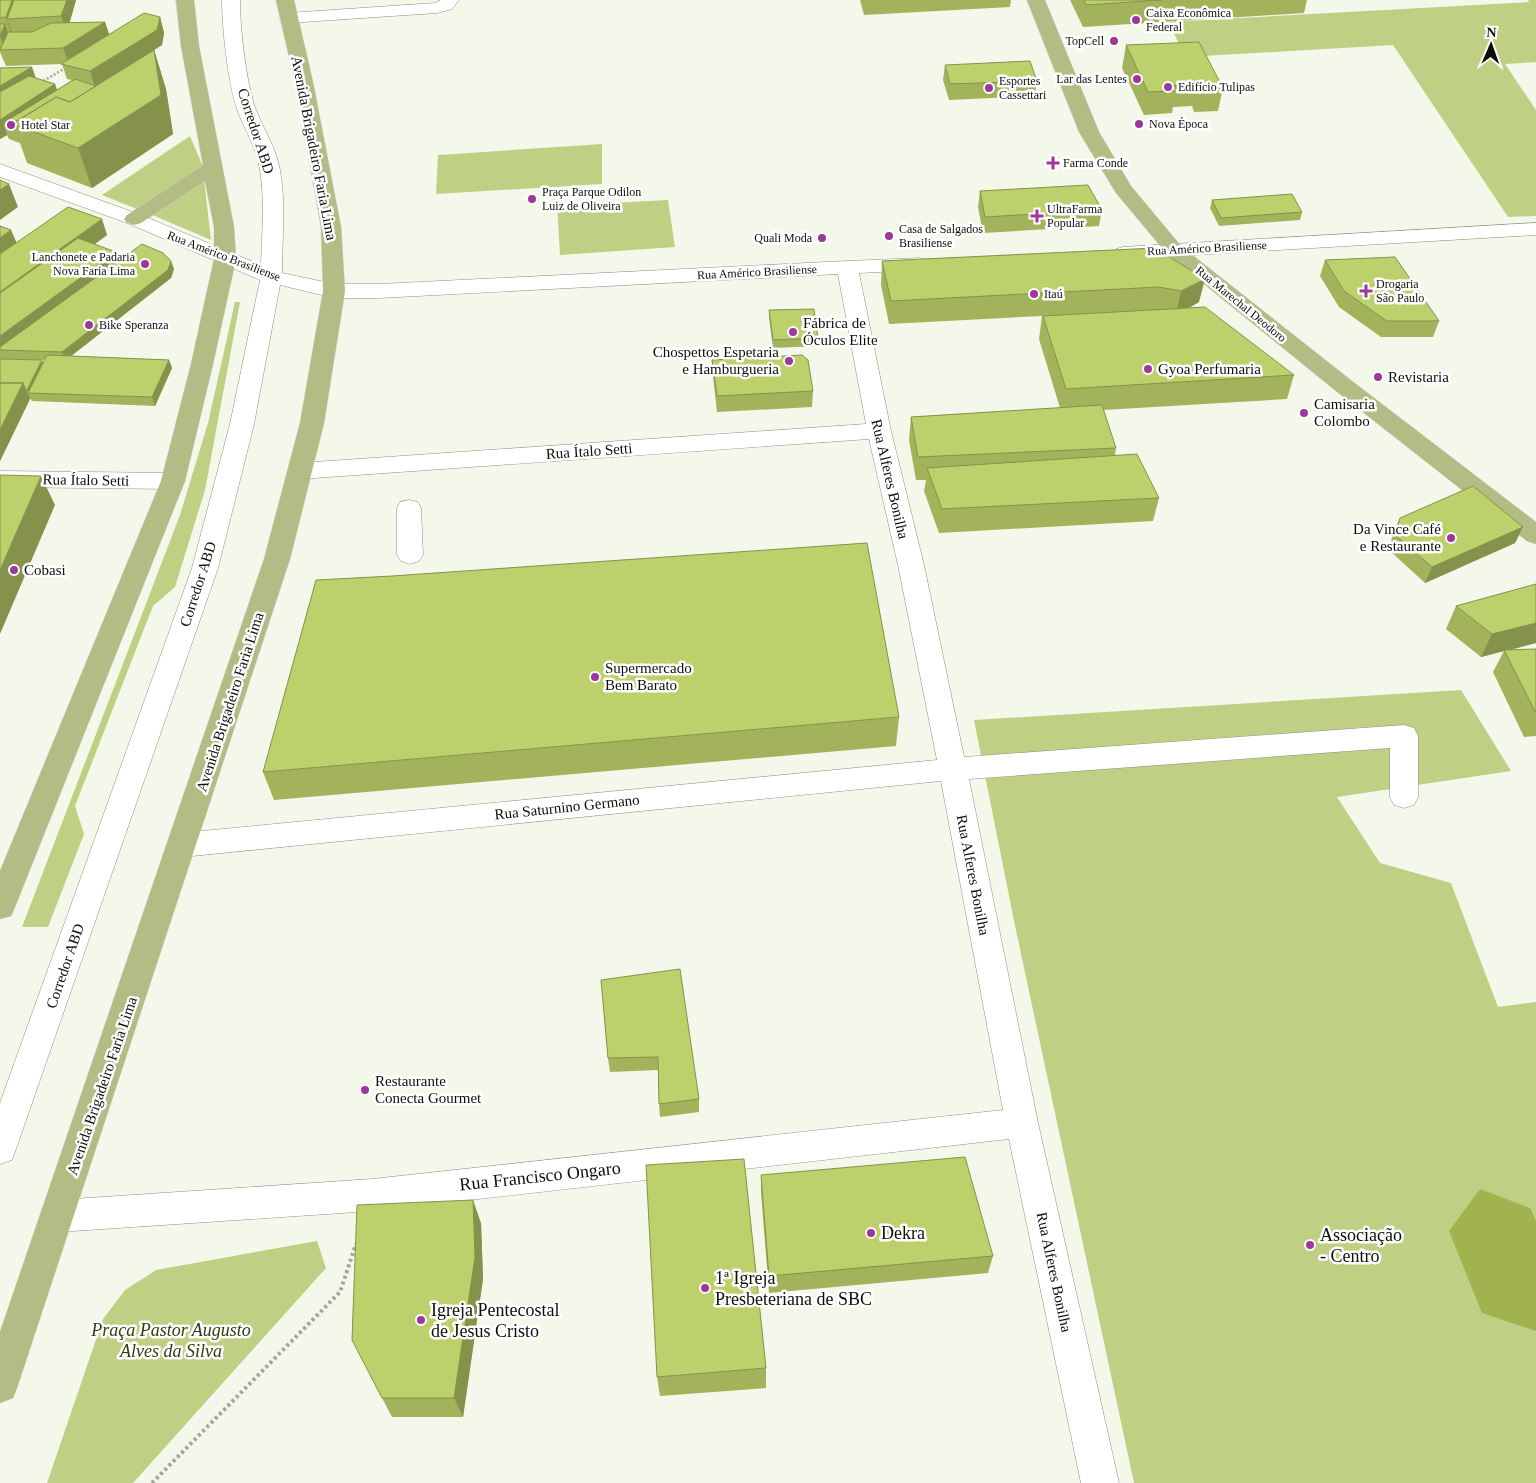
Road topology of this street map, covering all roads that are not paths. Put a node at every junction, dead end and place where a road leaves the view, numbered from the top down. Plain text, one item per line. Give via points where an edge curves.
1 (185, 0) edge
2 (232, 0) edge
3 (450, 0) edge
4 (1036, 0) edge
5 (286, 9) edge
6 (212, 168) junction
7 (0, 170) edge
8 (134, 220) junction
9 (1536, 229) edge
10 (1174, 250) junction
11 (1106, 254) edge
12 (225, 259) junction
13 (941, 263) edge
14 (847, 267) junction
15 (271, 277) junction
16 (334, 291) junction
17 (878, 431) junction
18 (300, 470) junction
19 (0, 480) edge
20 (173, 481) junction
21 (409, 508) dead end
22 (1536, 534) edge
23 (410, 555) dead end
24 (952, 769) junction
25 (1404, 798) dead end
26 (182, 845) junction
27 (0, 907) edge
28 (1022, 1123) junction
29 (0, 1149) edge
30 (58, 1216) junction
31 (0, 1385) edge
32 (1100, 1483) edge

1 - 6 main road
2 - 15 street, Corredor ABD via 242,95 270,169 273,202
3 - 5 street via 437,8
4 - 10 main road, Rua Marechal Deodoro via 1089,132 1123,189
5 - 16 main road, Avenida Brigadeiro Faria Lima via 304,82 331,227
6 - 8 main road
6 - 12 main road via 224,227
7 - 8 street, Rua Américo Brasiliense
8 - 12 street, Rua Américo Brasiliense
9 - 10 street, Rua Américo Brasiliense
10 - 11 street, Rua Américo Brasiliense
10 - 22 main road, Rua Marechal Deodoro
12 - 15 street, Rua Américo Brasiliense
12 - 20 main road
13 - 14 street, Rua Américo Brasiliense
14 - 16 street, Rua Américo Brasiliense
14 - 17 street, Rua Alferes Bonilha
15 - 16 street, Rua Américo Brasiliense
15 - 29 street, Corredor ABD via 242,424 205,568
16 - 18 main road, Avenida Brigadeiro Faria Lima via 312,424
17 - 18 street, Rua Ítalo Setti
17 - 24 street, Rua Alferes Bonilha via 911,565
18 - 26 main road, Avenida Brigadeiro Faria Lima via 277,559
19 - 20 street, Rua Ítalo Setti
20 - 27 main road
21 - 23 street
24 - 25 street, Rua Saturnino Germano via 1404,736
24 - 26 street, Rua Saturnino Germano
24 - 28 street, Rua Alferes Bonilha
26 - 30 main road, Avenida Brigadeiro Faria Lima
28 - 30 street, Rua Francisco Ongaro via 372,1195
28 - 32 street, Rua Alferes Bonilha
30 - 31 main road, Avenida Brigadeiro Faria Lima

